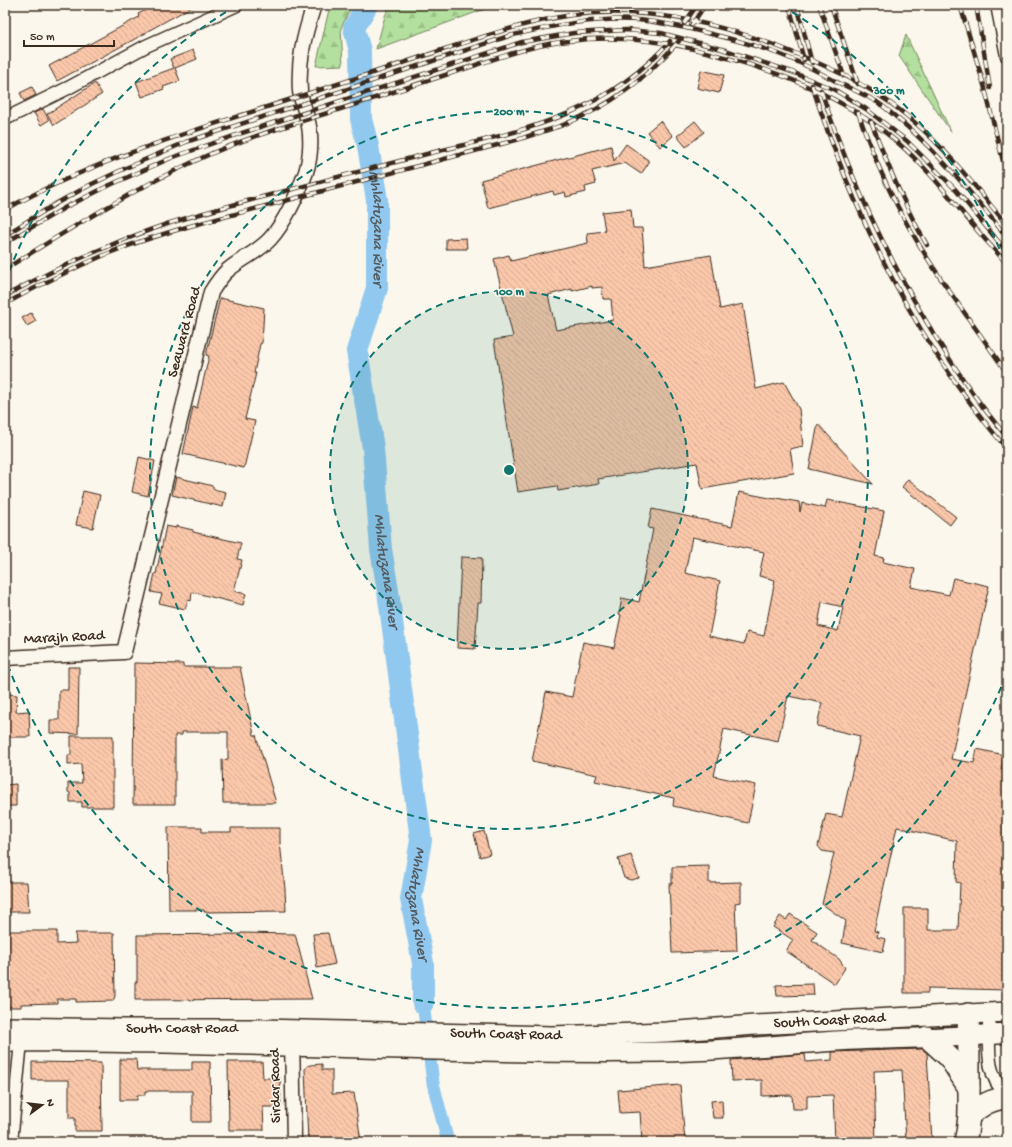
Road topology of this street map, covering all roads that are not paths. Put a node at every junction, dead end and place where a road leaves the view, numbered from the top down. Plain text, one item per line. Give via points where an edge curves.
1 (237, 5) edge
2 (314, 5) edge
3 (1001, 6) edge
4 (1007, 56) edge
5 (5, 119) edge
6 (124, 652) joint
7 (5, 658) edge
8 (998, 1013) edge
9 (968, 1014) junction
10 (856, 1020) junction
11 (825, 1022) junction
12 (5, 1027) edge
13 (989, 1035) edge
14 (927, 1037) junction
15 (292, 1038) junction
16 (858, 1040) junction
17 (13, 1042) edge
18 (827, 1042) junction
19 (552, 1044) junction
20 (969, 1088) junction
21 (1007, 1097) edge
22 (970, 1114) junction
23 (11, 1142) edge
24 (294, 1142) edge
25 (965, 1142) edge

1 - 5 street via 146,46
2 - 6 street, Seaward Road via 303,40 299,66 300,94 310,137 310,155 306,172 293,202 270,239 228,270 211,292
3 - 4 street
6 - 7 street, Marajh Road
8 - 9 highway, South Coast Road
8 - 13 street
9 - 10 highway, South Coast Road
9 - 13 highway
10 - 11 highway, South Coast Road
10 - 16 highway
11 - 18 highway
11 - 19 highway, South Coast Road via 666,1032
12 - 15 highway, South Coast Road via 124,1029
13 - 14 highway, South Coast Road
13 - 20 highway
13 - 21 street via 991,1072
14 - 16 highway, South Coast Road
14 - 20 highway via 949,1057
15 - 17 highway, South Coast Road
15 - 19 highway, South Coast Road
15 - 24 street, Sirdar Road
16 - 18 highway, South Coast Road
17 - 23 street
18 - 19 highway, South Coast Road via 668,1052
20 - 22 highway
21 - 22 highway via 981,1105
22 - 25 highway

